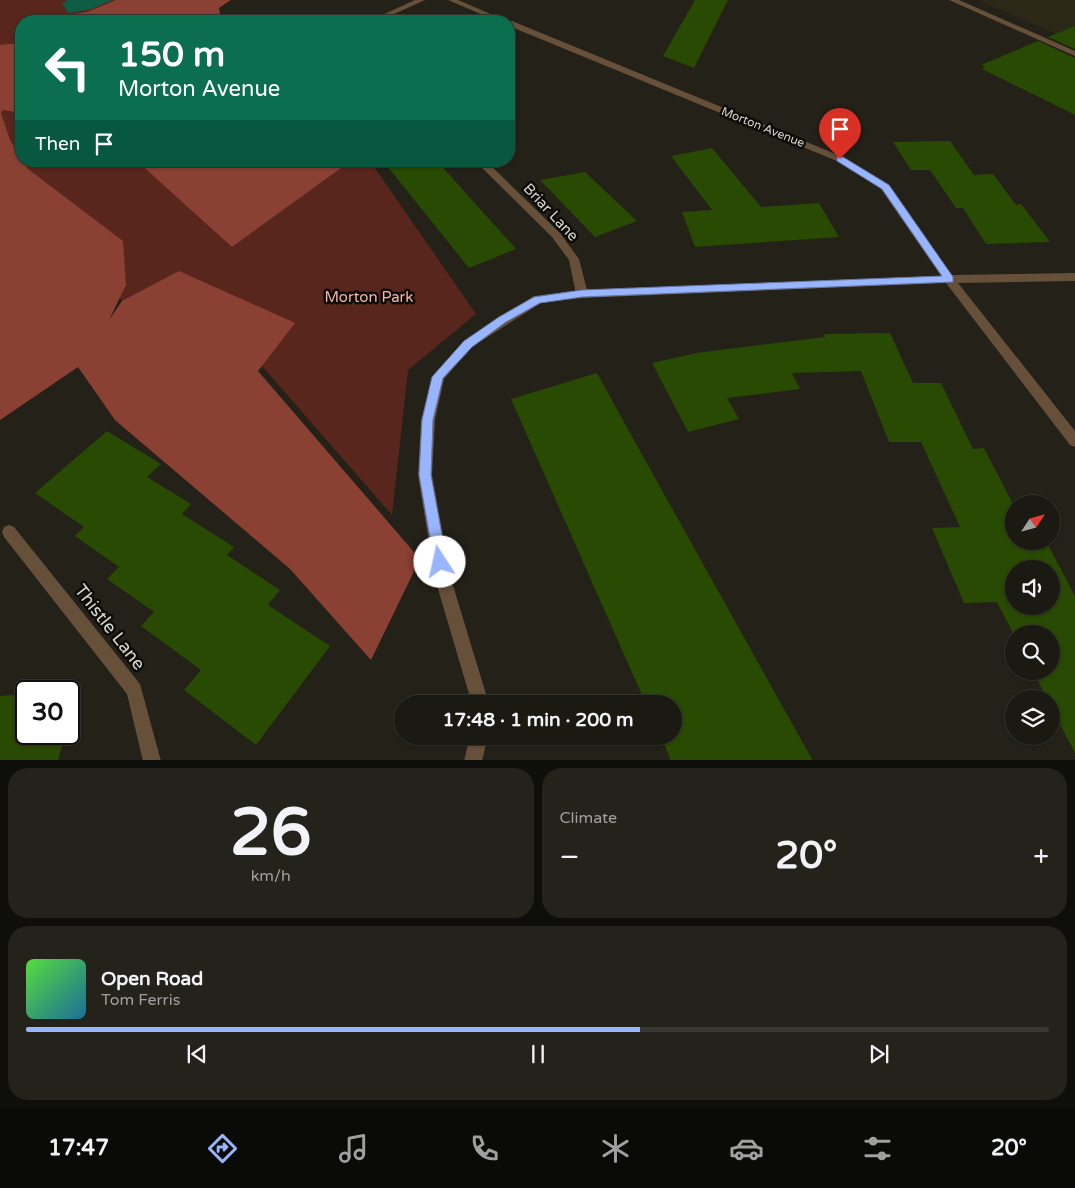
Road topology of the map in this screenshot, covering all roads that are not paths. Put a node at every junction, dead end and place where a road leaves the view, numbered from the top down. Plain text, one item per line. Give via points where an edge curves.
1 (421, 0) edge
2 (452, 0) edge
3 (953, 0) edge
4 (387, 15) edge
5 (489, 15) edge
6 (515, 25) edge
7 (1075, 54) edge
8 (486, 167) edge
9 (1075, 277) edge
10 (950, 279) junction
11 (582, 294) junction
12 (1075, 441) edge
13 (9, 532) dead end
14 (478, 695) edge
15 (477, 745) edge
16 (152, 760) edge
17 (473, 760) edge

1 - 4 street
2 - 5 street
3 - 7 street
6 - 10 street, Morton Avenue via 840,159 886,187
8 - 11 street, Briar Lane via 556,235 574,259
9 - 10 street
10 - 11 street
10 - 12 street, Morton Avenue
11 - 14 street via 538,299 531,303 468,344 438,377 428,420 425,475 443,579
13 - 16 street, Thistle Lane via 134,690
15 - 17 street

